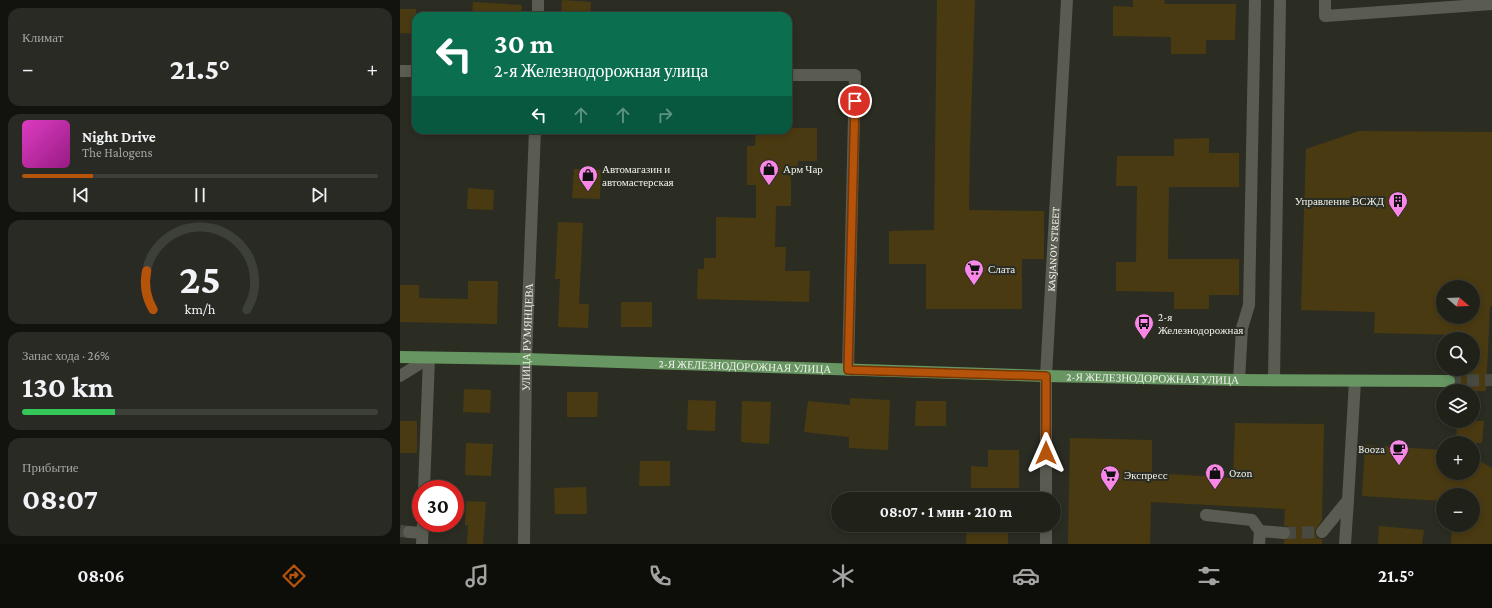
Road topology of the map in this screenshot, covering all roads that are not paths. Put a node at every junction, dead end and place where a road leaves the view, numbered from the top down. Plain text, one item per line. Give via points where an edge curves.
1 (538, 0) edge
2 (1066, 0) edge
3 (1255, 0) edge
4 (1280, 0) edge
5 (1325, 0) edge
6 (1492, 4) edge
7 (538, 12) edge
8 (400, 71) edge
9 (412, 71) edge
10 (792, 75) edge
11 (535, 134) edge
12 (400, 357) edge
13 (429, 358) junction
14 (526, 359) junction
15 (848, 370) junction
16 (400, 376) edge
17 (1046, 376) junction
18 (1239, 380) junction
19 (1274, 380) junction
20 (1449, 380) tunnel mouth
21 (1355, 381) junction
22 (424, 480) edge
23 (1046, 492) edge
24 (1348, 500) junction
25 (1206, 516) dead end
26 (1260, 531) junction
27 (409, 532) tunnel mouth
28 (1046, 532) edge
29 (1322, 532) dead end
30 (422, 533) edge
31 (1284, 533) tunnel mouth
32 (524, 544) edge
33 (1046, 544) edge
34 (1259, 544) edge
35 (1345, 544) edge

1 - 7 street
2 - 17 street, KASJANOV STREET
3 - 18 street via 1249,305 1242,328
4 - 19 street
5 - 6 street via 1325,16
8 - 9 street
10 - 15 street via 855,75
11 - 14 street, УЛИЦА РУМЯНЦЕВА
12 - 13 main road, 2-Я ЖЕЛЕЗНОДОРОЖНАЯ УЛИЦА
13 - 14 main road, 2-Я ЖЕЛЕЗНОДОРОЖНАЯ УЛИЦА
13 - 16 street
13 - 22 street
14 - 15 main road, 2-Я ЖЕЛЕЗНОДОРОЖНАЯ УЛИЦА
14 - 32 street, УЛИЦА РУМЯНЦЕВА
15 - 17 main road, 2-Я ЖЕЛЕЗНОДОРОЖНАЯ УЛИЦА
17 - 18 main road, 2-Я ЖЕЛЕЗНОДОРОЖНАЯ УЛИЦА
17 - 23 street, KASJANOV STREET
18 - 19 main road, 2-Я ЖЕЛЕЗНОДОРОЖНАЯ УЛИЦА
19 - 21 main road, 2-Я ЖЕЛЕЗНОДОРОЖНАЯ УЛИЦА
20 - 21 main road, 2-Я ЖЕЛЕЗНОДОРОЖНАЯ УЛИЦА
21 - 24 street
24 - 29 street
24 - 35 street
25 - 26 street via 1252,520
26 - 31 street
26 - 34 street
27 - 30 street
28 - 33 street

